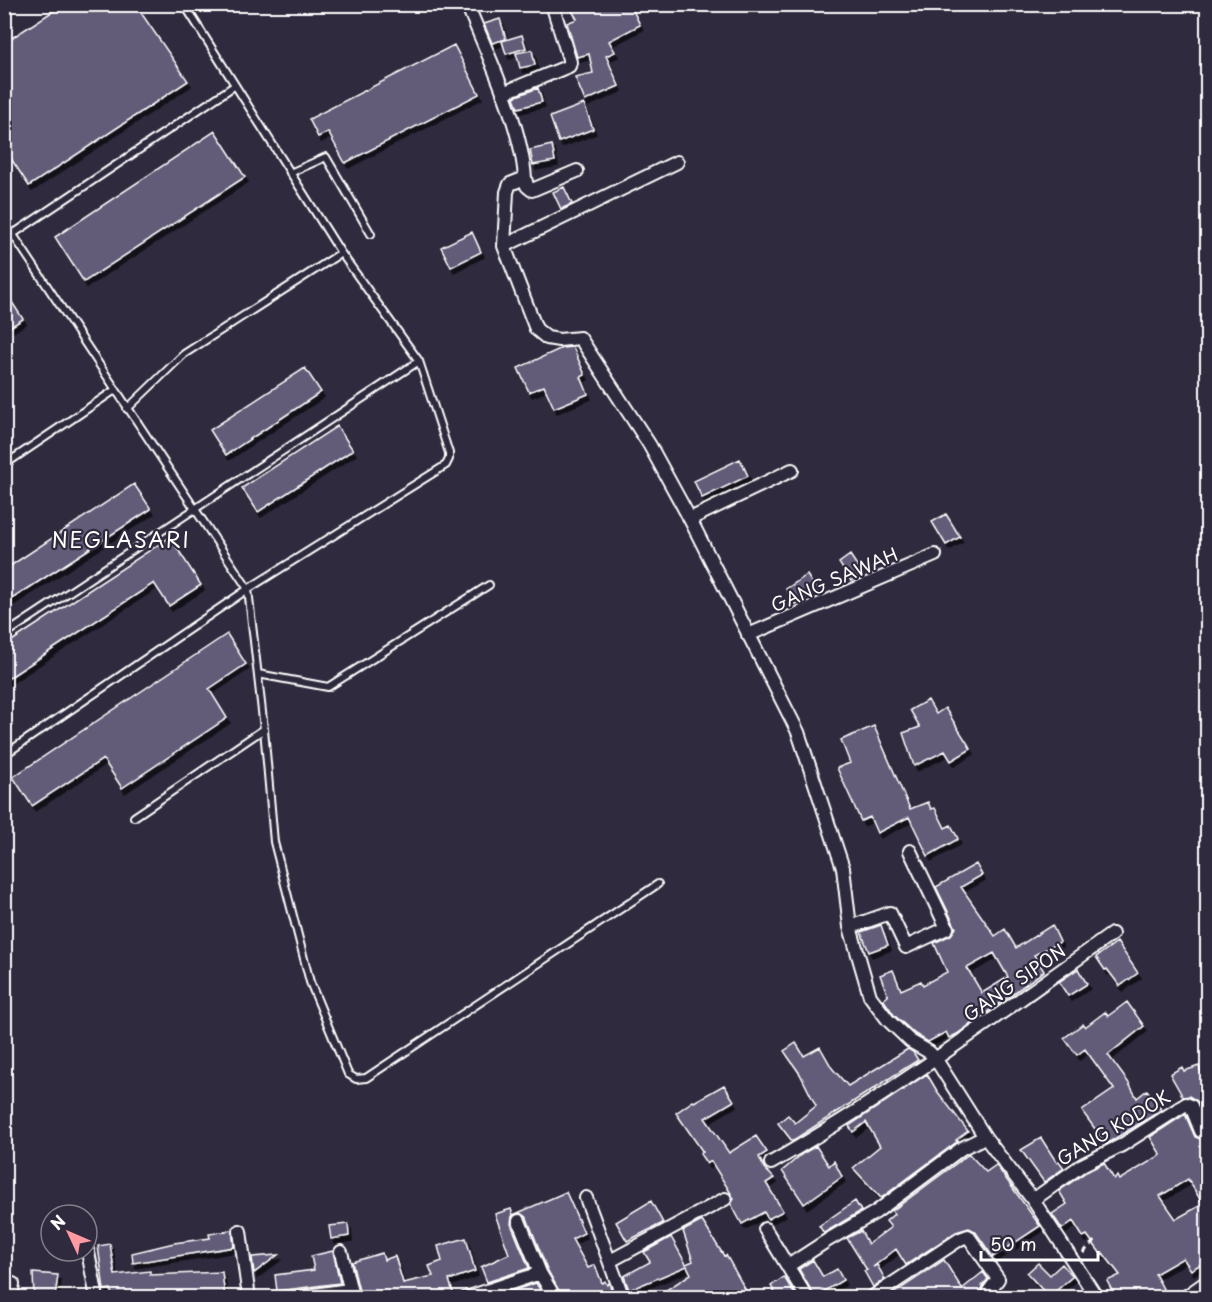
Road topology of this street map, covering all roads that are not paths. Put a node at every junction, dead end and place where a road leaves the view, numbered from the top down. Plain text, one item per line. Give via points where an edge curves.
1 (184, 4) edge
2 (467, 4) edge
3 (552, 4) edge
4 (234, 86) junction
5 (503, 93) junction
6 (677, 162) dead end
7 (577, 171) dead end
8 (290, 173) junction
9 (525, 178) junction
10 (4, 221) edge
11 (13, 234) junction
12 (371, 234) dead end
13 (4, 240) edge
14 (504, 246) junction
15 (341, 253) junction
16 (419, 361) junction
17 (115, 390) junction
18 (127, 409) junction
19 (4, 465) edge
20 (792, 470) dead end
21 (194, 510) junction
22 (690, 519) junction
23 (935, 555) dead end
24 (489, 585) dead end
25 (248, 589) junction
26 (4, 635) edge
27 (748, 635) junction
28 (258, 674) junction
29 (264, 729) junction
30 (4, 755) edge
31 (134, 817) dead end
32 (910, 851) dead end
33 (658, 884) dead end
34 (850, 927) junction
35 (1112, 934) dead end
36 (935, 1058) junction
37 (1201, 1131) dead end
38 (984, 1137) junction
39 (771, 1163) dead end
40 (586, 1198) dead end
41 (725, 1199) dead end
42 (1033, 1200) junction
43 (519, 1221) dead end
44 (765, 1229) dead end
45 (240, 1231) dead end
46 (341, 1252) dead end
47 (610, 1261) junction
48 (90, 1263) edge
49 (788, 1266) junction
50 (540, 1273) junction
51 (1208, 1281) edge
52 (4, 1283) edge
53 (351, 1294) edge
54 (986, 1295) edge
55 (11, 1298) edge
56 (97, 1298) edge
57 (249, 1298) edge
58 (294, 1298) edge
59 (466, 1298) edge
60 (555, 1298) edge
61 (623, 1298) edge
62 (807, 1298) edge
63 (871, 1298) edge
64 (1097, 1298) edge
65 (1184, 1298) edge

1 - 4 lane
2 - 5 street
3 - 5 street via 569,66
4 - 8 lane
4 - 11 lane
5 - 9 street via 524,159
6 - 14 street
7 - 9 street via 532,190
8 - 12 lane via 326,157
8 - 15 lane
9 - 14 street via 510,184 507,192
10 - 11 lane
11 - 13 lane
11 - 17 lane
14 - 22 street via 536,329 547,338 580,338 649,444
15 - 16 lane
15 - 18 lane via 184,354
16 - 21 lane
16 - 25 lane via 449,453 446,465
17 - 18 lane
17 - 19 lane
18 - 21 lane
20 - 22 street
21 - 25 lane
21 - 26 lane
22 - 27 street
23 - 27 street, GANG SAWAH
24 - 28 lane via 328,687
25 - 28 lane
25 - 30 lane
27 - 34 street via 798,732 843,868
28 - 29 lane
29 - 31 lane
29 - 33 lane via 274,842 308,971 348,1074 356,1079 366,1078
32 - 34 street via 947,928 906,947 890,913
34 - 36 street via 870,996 910,1041
35 - 36 street, GANG SIPON
36 - 38 street
36 - 39 street, GANG SIPON
37 - 42 street, GANG KODOK via 1191,1106 1186,1104 1082,1165
38 - 42 street
38 - 49 street via 962,1148 876,1212
40 - 47 street
41 - 47 street
42 - 64 street
43 - 50 street
44 - 49 street
45 - 57 street
46 - 53 street
47 - 61 street
48 - 56 street
49 - 62 street
50 - 59 street
50 - 60 street
51 - 65 street
52 - 55 street via 13,1284
53 - 58 street
54 - 63 street via 998,1279 968,1236

